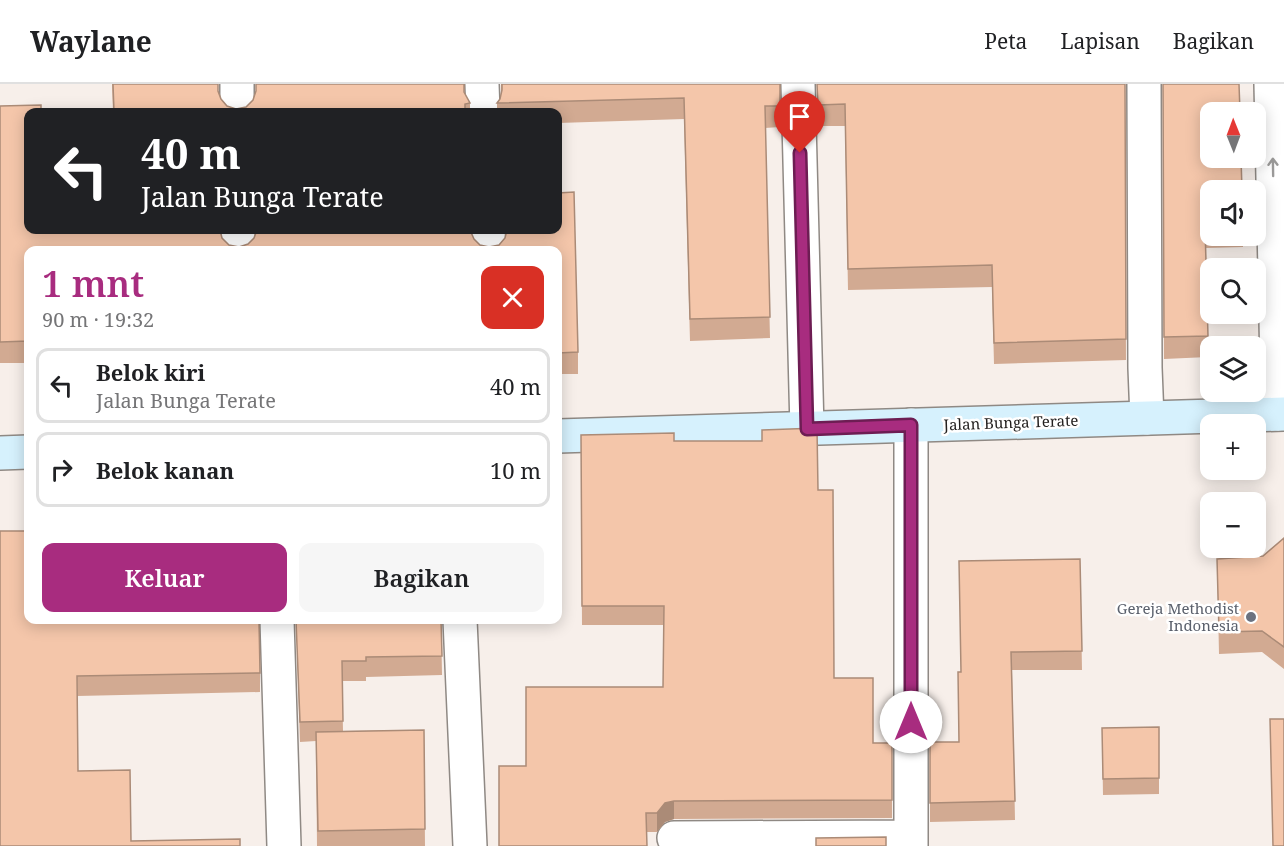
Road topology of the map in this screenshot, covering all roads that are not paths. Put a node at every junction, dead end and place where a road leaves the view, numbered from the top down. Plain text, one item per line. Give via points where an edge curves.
1 (237, 84) edge
2 (482, 84) edge
3 (798, 84) edge
4 (1144, 84) edge
5 (1271, 84) edge
6 (237, 108) edge
7 (483, 108) edge
8 (1281, 414) edge
9 (1148, 418) junction
10 (911, 425) junction
11 (807, 429) junction
12 (562, 436) edge
13 (24, 452) edge
14 (0, 453) edge
15 (277, 624) edge
16 (460, 624) edge
17 (674, 838) dead end
18 (911, 841) edge
19 (284, 846) edge
20 (470, 846) edge

1 - 6 street
2 - 7 street
3 - 11 street
4 - 9 street
8 -> 5 street
8 - 9 street, Jalan Bunga Terate
9 - 10 street, Jalan Bunga Terate
10 - 11 street, Jalan Bunga Terate
10 - 18 street
11 - 12 street, Jalan Bunga Terate
13 - 14 street
15 - 19 street
16 - 20 street
17 - 18 street

